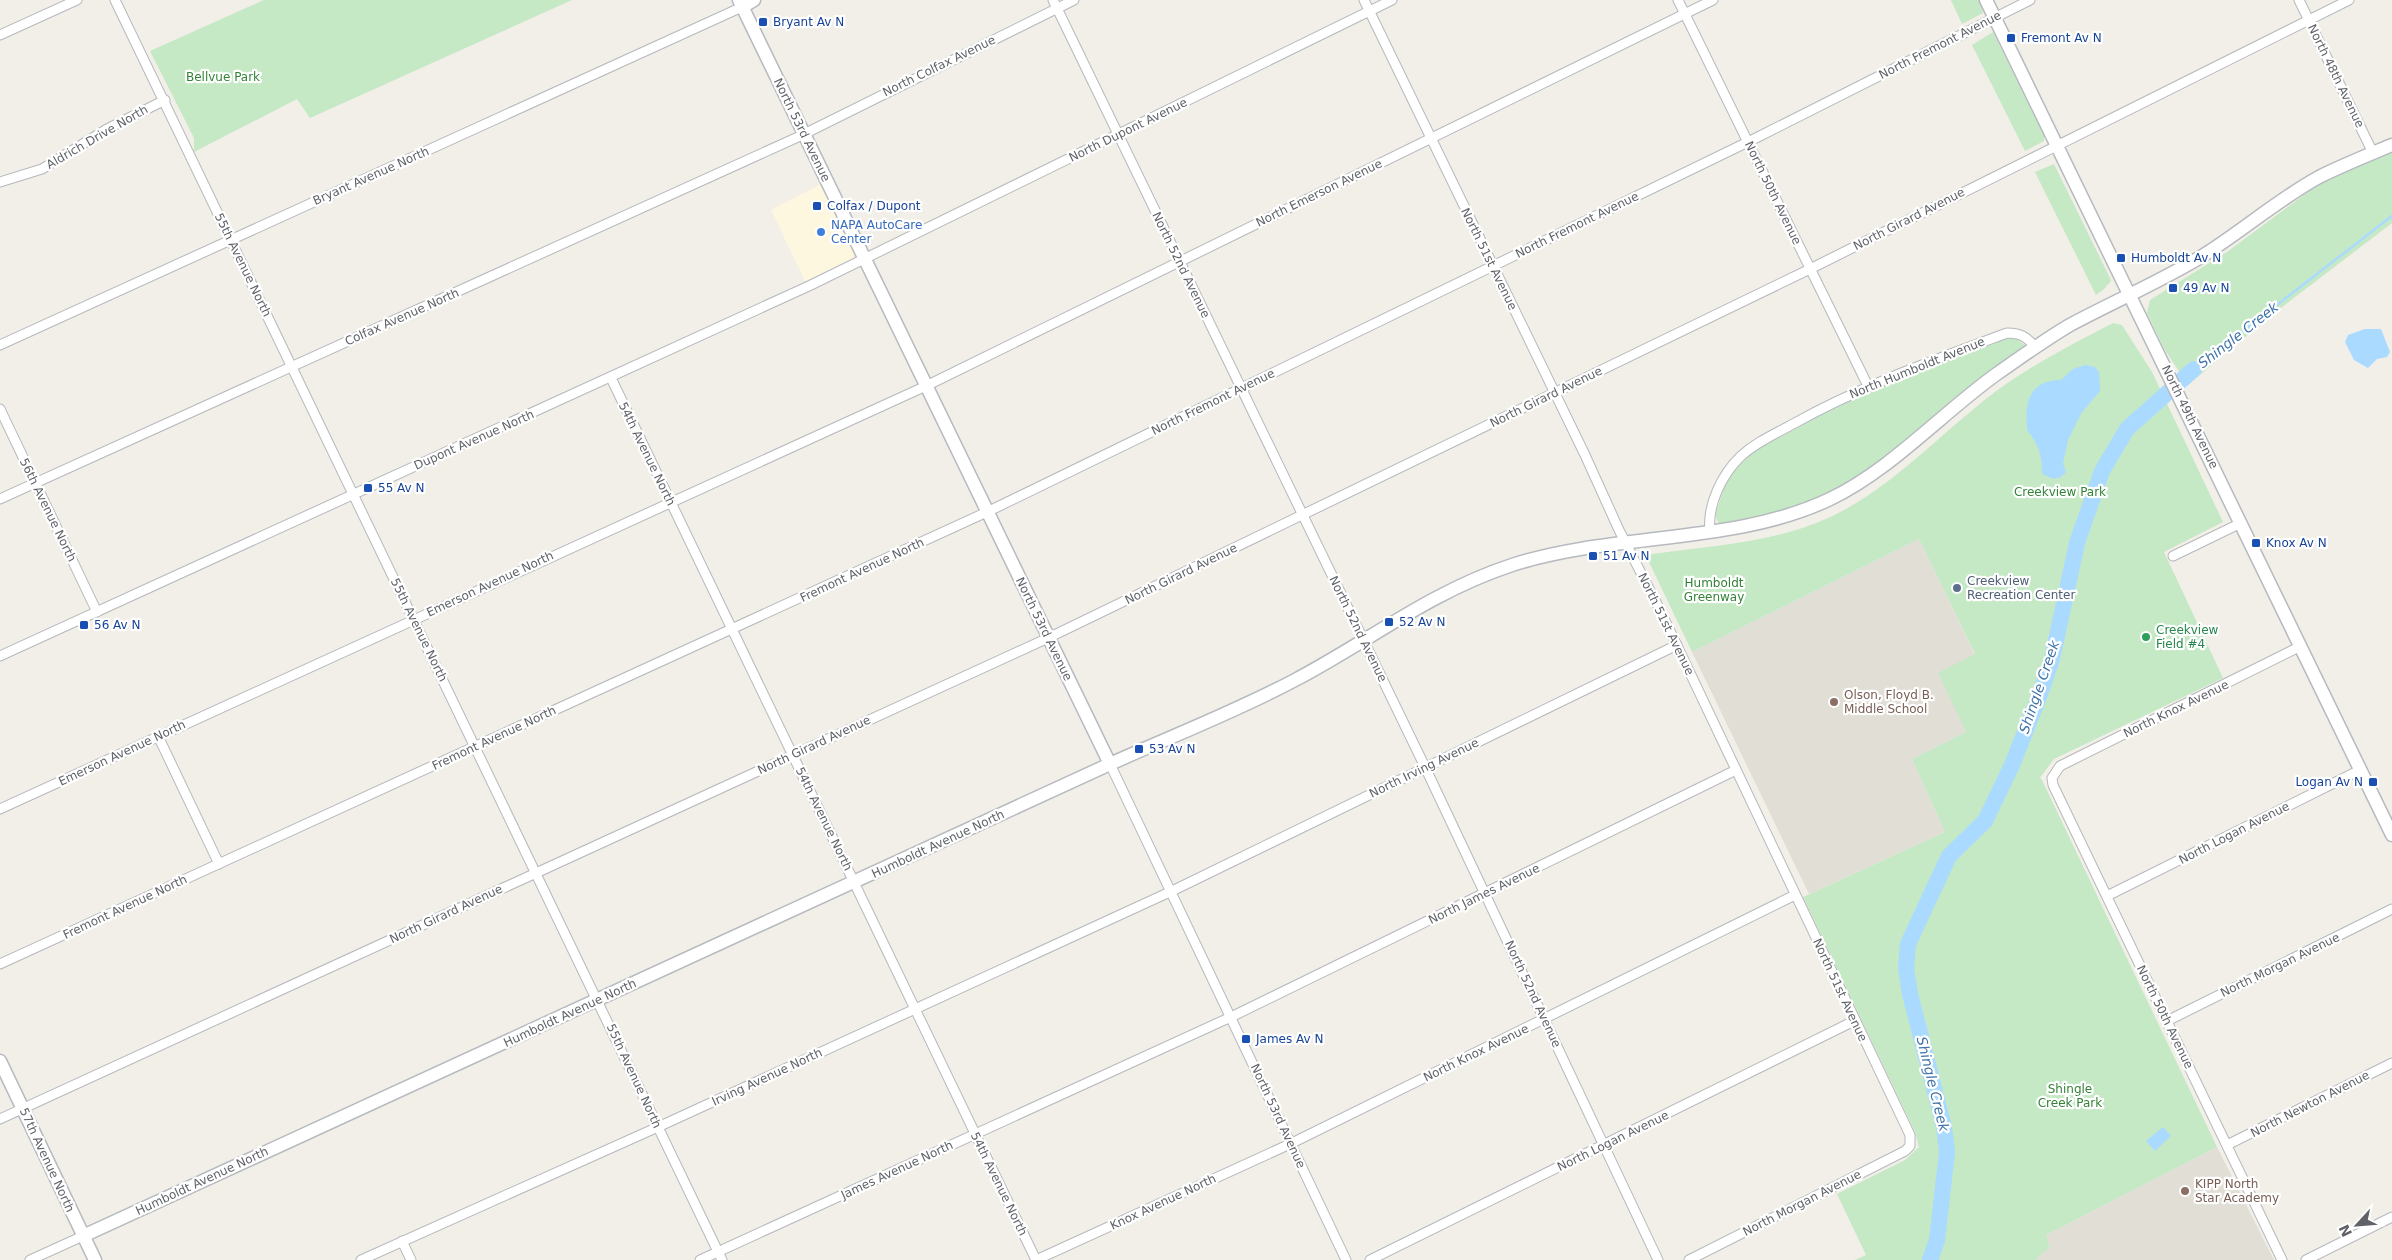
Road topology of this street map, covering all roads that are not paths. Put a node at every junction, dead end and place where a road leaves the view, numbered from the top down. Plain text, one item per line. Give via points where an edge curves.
1 (77, 0) edge
2 (116, 0) edge
3 (754, 0) edge
4 (1074, 0) edge
5 (1364, 0) edge
6 (1392, 0) edge
7 (1678, 0) edge
8 (1713, 0) edge
9 (1986, 0) edge
10 (2030, 0) edge
11 (2299, 0) edge
12 (2349, 0) edge
13 (740, 3) edge
14 (1055, 4) edge
15 (1369, 11) junction
16 (1685, 14) junction
17 (1995, 18) junction
18 (2309, 20) junction
19 (0, 35) edge
20 (165, 100) junction
21 (804, 134) junction
22 (1118, 135) junction
23 (1431, 139) junction
24 (1748, 142) junction
25 (2392, 145) edge
26 (2057, 147) junction
27 (2373, 153) junction
28 (0, 182) edge
29 (231, 240) junction
30 (865, 260) junction
31 (1179, 261) junction
32 (1493, 266) junction
33 (1810, 269) junction
34 (2130, 296) junction
35 (0, 345) edge
36 (2036, 348) junction
37 (292, 367) junction
38 (611, 378) junction
39 (926, 386) junction
40 (1868, 386) junction
41 (1241, 388) junction
42 (1555, 392) junction
43 (0, 409) edge
44 (35, 483) junction
45 (354, 494) junction
46 (0, 499) edge
47 (670, 502) junction
48 (987, 512) junction
49 (1302, 515) junction
50 (2241, 522) junction
51 (1710, 531) junction
52 (1626, 542) junction
53 (2174, 556) dead end
54 (97, 612) junction
55 (414, 619) junction
56 (732, 630) junction
57 (1048, 638) junction
58 (1363, 640) junction
59 (1677, 645) junction
60 (2301, 646) junction
61 (0, 656) edge
62 (158, 736) junction
63 (475, 746) junction
64 (792, 754) junction
65 (1110, 764) junction
66 (1425, 768) junction
67 (1736, 770) junction
68 (2360, 770) junction
69 (2054, 773) joint
70 (0, 809) edge
71 (2392, 835) edge
72 (219, 864) junction
73 (536, 873) junction
74 (855, 882) junction
75 (1172, 891) junction
76 (1486, 894) junction
77 (1795, 895) junction
78 (2107, 896) junction
79 (2392, 909) edge
80 (0, 964) edge
81 (598, 1000) junction
82 (916, 1009) junction
83 (1231, 1017) junction
84 (1544, 1020) junction
85 (1854, 1021) junction
86 (2167, 1021) junction
87 (0, 1061) edge
88 (2392, 1062) edge
89 (22, 1109) junction
90 (0, 1119) edge
91 (658, 1127) junction
92 (975, 1134) junction
93 (1910, 1142) joint
94 (1290, 1144) junction
95 (2227, 1145) junction
96 (1604, 1146) junction
97 (2392, 1217) edge
98 (83, 1236) junction
99 (402, 1241) junction
100 (720, 1256) edge
101 (30, 1260) edge
102 (95, 1260) edge
103 (361, 1260) edge
104 (411, 1260) edge
105 (700, 1260) edge
106 (1036, 1260) edge
107 (1346, 1260) edge
108 (1370, 1260) edge
109 (1658, 1260) edge
110 (1689, 1260) edge
111 (2282, 1260) edge
112 (2306, 1260) edge

1 - 19 street
2 - 20 street, 55th Avenue North
3 - 13 street
4 - 14 street, North Colfax Avenue
5 - 15 street, North 51st Avenue
6 - 15 street, North Dupont Avenue
7 - 16 street, North 50th Avenue
8 - 16 street, North Emerson Avenue
9 - 17 street, North 49th Avenue
10 - 17 street, North Fremont Avenue
11 - 18 street, North 48th Avenue
12 - 18 street, North Girard Avenue
13 - 21 street, North 53rd Avenue
13 - 29 street, Bryant Avenue North
14 - 21 street, North Colfax Avenue
14 - 22 street, North 52nd Avenue
15 - 22 street, North Dupont Avenue
15 - 23 street, North 51st Avenue
16 - 23 street, North Emerson Avenue
16 - 24 street, North 50th Avenue
17 - 24 street, North Fremont Avenue
17 - 26 street, North 49th Avenue
18 - 26 street, North Girard Avenue
18 - 27 street, North 48th Avenue
20 - 28 street, Aldrich Drive North via 107,129 42,169
20 - 29 street, 55th Avenue North
21 - 30 street, North 53rd Avenue
21 - 37 street, Colfax Avenue North
22 - 30 street, North Dupont Avenue
22 - 31 street, North 52nd Avenue
23 - 31 street, North Emerson Avenue
23 - 32 street, North 51st Avenue
24 - 32 street, North Fremont Avenue
24 - 33 street, North 50th Avenue
25 - 27 street
26 - 33 street, North Girard Avenue
26 - 34 street, North 49th Avenue
27 - 34 street via 2318,178 2200,257
29 - 35 street, Bryant Avenue North
29 - 37 street, 55th Avenue North
30 - 38 street, Dupont Avenue North
30 - 39 street, North 53rd Avenue
31 - 39 street, North Emerson Avenue
31 - 41 street, North 52nd Avenue
32 - 41 street, North Fremont Avenue
32 - 42 street, North 51st Avenue
33 - 40 street, North 50th Avenue
33 - 42 street, North Girard Avenue
34 - 36 street via 2070,326
34 - 50 street, North 49th Avenue
36 - 40 street, North Humboldt Avenue via 2019,333 2007,332
36 - 51 street via 1951,408 1851,488 1801,510
37 - 44 street, Colfax Avenue North
37 - 45 street, 55th Avenue North
38 - 45 street, Dupont Avenue North
38 - 47 street, 54th Avenue North
39 - 47 street, Emerson Avenue North
39 - 48 street, North 53rd Avenue
40 - 51 street, North Humboldt Avenue via 1815,412 1740,456 1725,475 1716,496 1708,518
41 - 48 street, North Fremont Avenue
41 - 49 street, North 52nd Avenue
42 - 49 street, North Girard Avenue
42 - 52 street, North 51st Avenue
43 - 44 street, 56th Avenue North
44 - 46 street, Colfax Avenue North
44 - 54 street, 56th Avenue North
45 - 54 street, Dupont Avenue North
45 - 55 street, 55th Avenue North
47 - 55 street, Emerson Avenue North
47 - 56 street, 54th Avenue North
48 - 56 street, Fremont Avenue North
48 - 57 street, North 53rd Avenue
49 - 57 street, North Girard Avenue
49 - 58 street, North 52nd Avenue
50 - 53 street
50 - 60 street, North 49th Avenue
51 - 52 street
52 - 58 street via 1595,545 1511,565 1432,599
52 - 59 street, North 51st Avenue
54 - 61 street, Dupont Avenue North
55 - 62 street, Emerson Avenue North
55 - 63 street, 55th Avenue North
56 - 63 street, Fremont Avenue North
56 - 64 street, 54th Avenue North
57 - 64 street, North Girard Avenue
57 - 65 street, North 53rd Avenue
58 - 65 street via 1298,679 1243,706
58 - 66 street, North 52nd Avenue
59 - 66 street, North Irving Avenue
59 - 67 street, North 51st Avenue
60 - 68 street, North 49th Avenue
60 - 69 street, North Knox Avenue via 2060,766
62 - 70 street, Emerson Avenue North
62 - 72 street
63 - 72 street, Fremont Avenue North
63 - 73 street, 55th Avenue North
64 - 73 street, North Girard Avenue
64 - 74 street, 54th Avenue North
65 - 74 street, Humboldt Avenue North
65 - 75 street, North 53rd Avenue
66 - 75 street, North Irving Avenue
66 - 76 street, North 52nd Avenue
67 - 76 street, North James Avenue
67 - 77 street, North 51st Avenue
68 - 71 street, North 49th Avenue
68 - 78 street, North Logan Avenue
69 - 78 street, North 50th Avenue via 2053,785
72 - 80 street, Fremont Avenue North
73 - 81 street, 55th Avenue North
73 - 89 street, North Girard Avenue
74 - 81 street, Humboldt Avenue North
74 - 82 street, 54th Avenue North
75 - 82 street, Irving Avenue North
75 - 83 street, North 53rd Avenue
76 - 83 street, North James Avenue
76 - 84 street, North 52nd Avenue
77 - 84 street, North Knox Avenue
77 - 85 street, North 51st Avenue
78 - 86 street, North 50th Avenue
79 - 86 street, North Morgan Avenue
81 - 91 street, 55th Avenue North
81 - 98 street, Humboldt Avenue North
82 - 91 street, Irving Avenue North
82 - 92 street, 54th Avenue North
83 - 92 street, James Avenue North
83 - 94 street, North 53rd Avenue
84 - 94 street, North Knox Avenue
84 - 96 street, North 52nd Avenue
85 - 93 street, North 51st Avenue via 1907,1129
85 - 96 street, North Logan Avenue
86 - 95 street, North 50th Avenue
87 - 89 street, 57th Avenue North
88 - 95 street, North Newton Avenue
89 - 90 street, North Girard Avenue
89 - 98 street, 57th Avenue North
91 - 99 street, Irving Avenue North
91 - 100 street, 55th Avenue North
92 - 100 street, James Avenue North
92 - 106 street, 54th Avenue North
93 - 110 street, North Morgan Avenue via 1905,1151
94 - 106 street, Knox Avenue North
94 - 107 street, North 53rd Avenue
95 - 111 street, North 50th Avenue
96 - 108 street, North Logan Avenue
96 - 109 street, North 52nd Avenue
97 - 112 street
98 - 101 street, Humboldt Avenue North
98 - 102 street, 57th Avenue North
99 - 103 street, Irving Avenue North
99 - 104 street
100 - 105 street, James Avenue North

